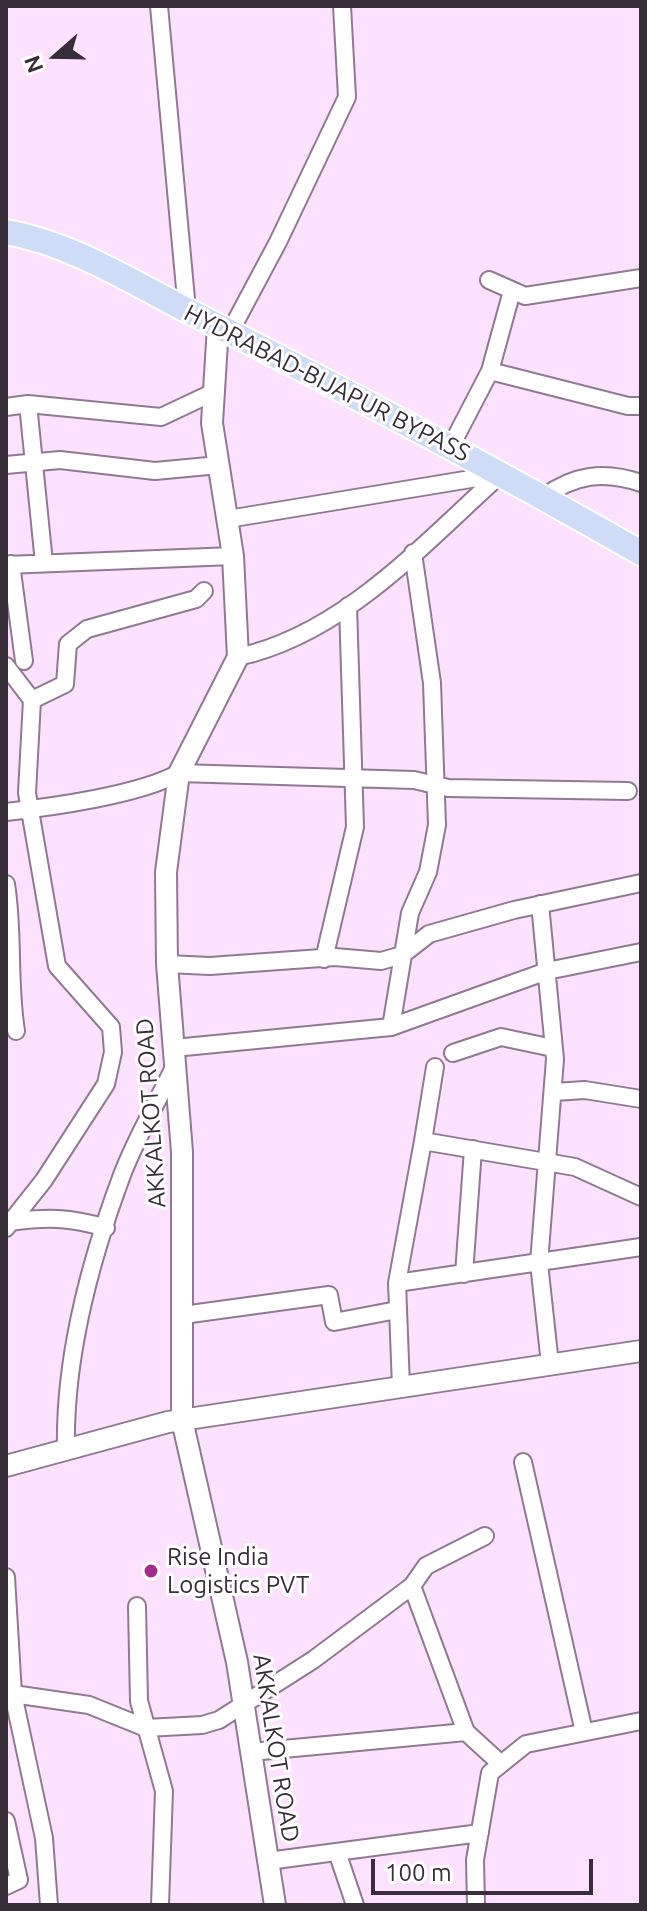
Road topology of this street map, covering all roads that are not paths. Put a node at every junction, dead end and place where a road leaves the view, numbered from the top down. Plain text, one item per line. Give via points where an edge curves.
1 (159, 6) edge
2 (342, 6) edge
3 (6, 232) edge
4 (641, 278) edge
5 (489, 280) dead end
6 (512, 291) junction
7 (187, 310) junction
8 (224, 329) junction
9 (490, 371) junction
10 (214, 392) junction
11 (28, 404) junction
12 (641, 406) edge
13 (6, 407) edge
14 (451, 446) junction
15 (34, 462) junction
16 (6, 465) edge
17 (219, 465) junction
18 (502, 473) junction
19 (641, 483) edge
20 (543, 497) junction
21 (228, 519) junction
22 (413, 553) junction
23 (641, 553) edge
24 (233, 556) junction
25 (44, 563) junction
26 (8, 564) edge
27 (204, 591) dead end
28 (348, 606) junction
29 (238, 657) junction
30 (24, 661) dead end
31 (6, 666) edge
32 (32, 700) junction
33 (179, 773) junction
34 (353, 780) junction
35 (435, 787) junction
36 (628, 791) dead end
37 (29, 809) junction
38 (6, 812) edge
39 (641, 883) edge
40 (6, 884) edge
41 (540, 904) junction
42 (641, 952) edge
43 (402, 955) junction
44 (324, 959) junction
45 (167, 964) junction
46 (547, 971) junction
47 (391, 1027) junction
48 (16, 1031) dead end
49 (553, 1048) junction
50 (453, 1053) dead end
51 (174, 1057) junction
52 (435, 1067) dead end
53 (554, 1092) junction
54 (641, 1099) edge
55 (423, 1141) junction
56 (473, 1149) junction
57 (548, 1162) junction
58 (641, 1197) edge
59 (7, 1222) edge
60 (106, 1228) junction
61 (641, 1247) edge
62 (539, 1263) junction
63 (464, 1274) junction
64 (397, 1283) junction
65 (397, 1310) junction
66 (183, 1315) junction
67 (641, 1351) edge
68 (550, 1364) junction
69 (401, 1387) junction
70 (182, 1420) junction
71 (66, 1449) junction
72 (523, 1462) dead end
73 (6, 1466) edge
74 (485, 1536) dead end
75 (6, 1577) edge
76 (412, 1586) junction
77 (137, 1606) dead end
78 (13, 1694) junction
79 (244, 1705) junction
80 (641, 1721) edge
81 (146, 1728) junction
82 (466, 1732) junction
83 (584, 1732) junction
84 (251, 1752) junction
85 (501, 1764) junction
86 (6, 1821) edge
87 (480, 1833) junction
88 (337, 1852) junction
89 (268, 1861) junction
90 (6, 1886) edge
91 (49, 1905) edge
92 (160, 1905) edge
93 (275, 1905) edge
94 (355, 1905) edge
95 (476, 1905) edge

1 - 7 street
2 - 8 street via 347,97 278,242
3 - 7 main road, HYDRABAD-BIJAPUR BYPASS via 43,238
4 - 6 street via 525,296
5 - 6 street
6 - 9 street
7 - 8 main road, HYDRABAD-BIJAPUR BYPASS
8 - 10 street, AKKALKOT ROAD
8 - 14 main road, HYDRABAD-BIJAPUR BYPASS
9 - 12 street
9 - 14 street
10 - 11 street via 161,417
10 - 17 street, AKKALKOT ROAD via 212,423
11 - 13 street
11 - 15 street
14 - 18 main road, HYDRABAD-BIJAPUR BYPASS
15 - 16 street
15 - 17 street via 86,461 155,471
15 - 25 street
17 - 21 street, AKKALKOT ROAD
18 - 20 main road, HYDRABAD-BIJAPUR BYPASS
18 - 21 street
18 - 22 street
19 - 20 street via 591,475 567,480
20 - 23 main road, HYDRABAD-BIJAPUR BYPASS
21 - 24 street, AKKALKOT ROAD
22 - 28 street
22 - 35 street via 432,683
24 - 25 street
24 - 29 street, AKKALKOT ROAD
25 - 26 street
26 - 30 street
27 - 32 street via 196,599 87,629 68,644 65,684
28 - 29 street via 277,648
28 - 34 street
29 - 33 street, AKKALKOT ROAD
31 - 32 street
32 - 37 street
33 - 34 street
33 - 37 street via 164,781
33 - 45 street, AKKALKOT ROAD via 166,872
34 - 35 street via 414,780
34 - 44 street via 355,827
35 - 36 street
35 - 43 street via 437,825 428,872 410,913
37 - 38 street
37 - 59 street via 57,966 111,1027 113,1052 106,1084 44,1180
39 - 41 street
40 - 48 street
41 - 43 street via 429,934
41 - 46 street
42 - 46 street
43 - 44 street via 381,961
43 - 47 street
44 - 45 street
45 - 51 street, AKKALKOT ROAD
46 - 47 street
46 - 49 street
47 - 51 street
49 - 50 street via 501,1037
49 - 53 street
51 - 60 street via 123,1174
51 - 66 street, AKKALKOT ROAD via 182,1152
52 - 55 street
53 - 54 street via 585,1090
53 - 57 street
55 - 56 street
55 - 64 street
56 - 57 street
56 - 63 street
57 - 58 street via 575,1167
57 - 62 street
59 - 60 street via 38,1216
60 - 71 street via 65,1400
61 - 62 street
62 - 63 street
62 - 68 street
63 - 64 street
64 - 65 street
65 - 66 street via 334,1322 329,1295
65 - 69 street
66 - 70 street, AKKALKOT ROAD
67 - 68 street
68 - 69 street
69 - 70 street
70 - 71 street
70 - 79 street, AKKALKOT ROAD
71 - 73 street
72 - 83 street
74 - 76 street via 426,1566
75 - 78 street
76 - 79 street
76 - 82 street
77 - 81 street via 139,1701
78 - 81 street via 89,1705
78 - 91 street via 44,1838
79 - 81 street via 202,1725
79 - 84 street, AKKALKOT ROAD
80 - 83 street
81 - 92 street via 164,1791
82 - 84 street
82 - 85 street
83 - 85 street via 526,1744
84 - 89 street, AKKALKOT ROAD
85 - 87 street via 490,1773
86 - 90 street via 19,1880
87 - 88 street
87 - 95 street
88 - 89 street
88 - 94 street
89 - 93 street, AKKALKOT ROAD

